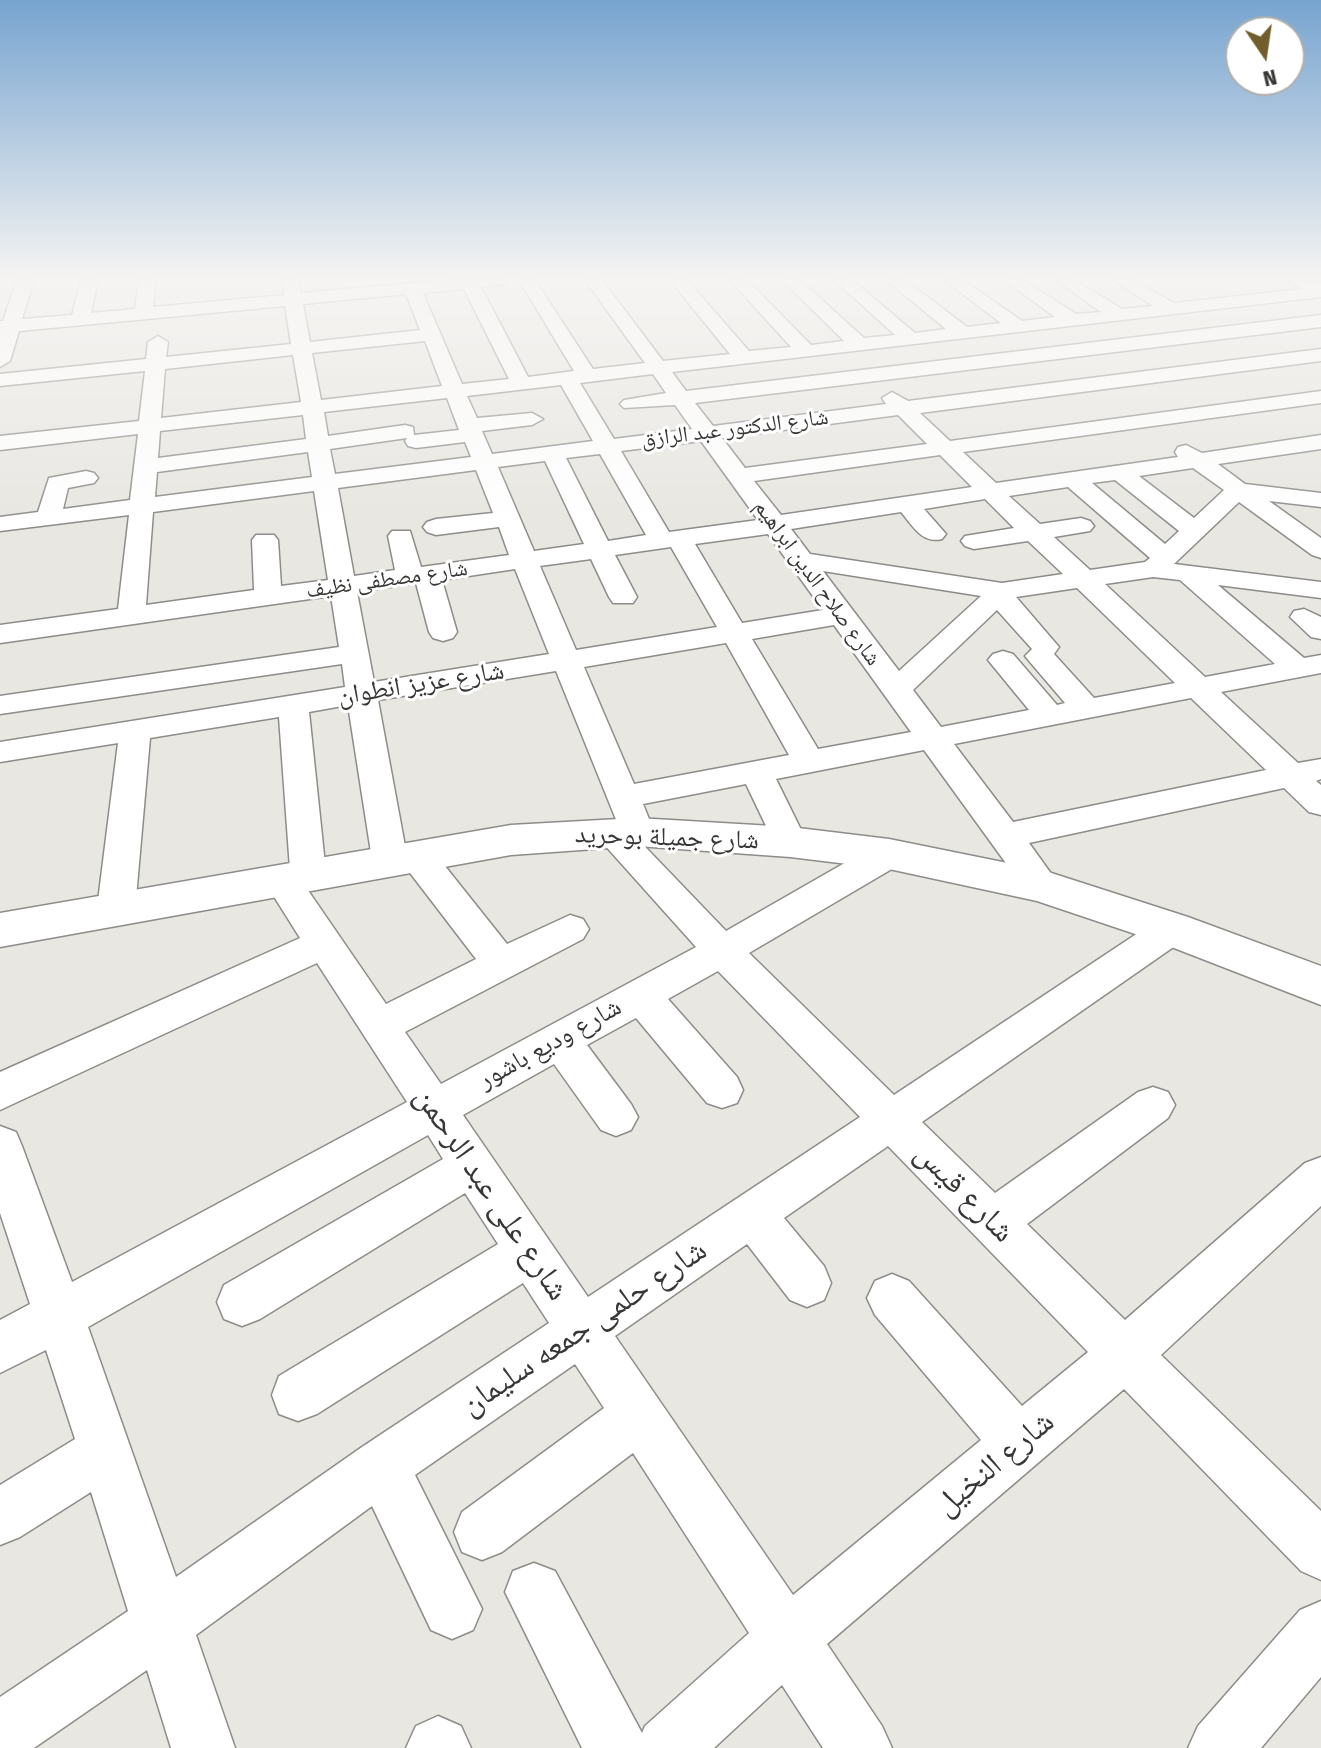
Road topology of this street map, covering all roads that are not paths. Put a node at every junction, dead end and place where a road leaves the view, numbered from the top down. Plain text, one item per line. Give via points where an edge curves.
1 (238, 362) edge
2 (304, 362) edge
3 (441, 362) edge
4 (510, 362) edge
5 (569, 362) edge
6 (653, 362) edge
7 (713, 362) edge
8 (859, 362) edge
9 (987, 362) edge
10 (1060, 362) edge
11 (1266, 362) junction
12 (1269, 362) edge
13 (156, 364) junction
14 (658, 368) junction
15 (868, 376) junction
16 (577, 377) junction
17 (377, 378) dead end
18 (0, 380) edge
19 (521, 383) junction
20 (1091, 384) junction
21 (1321, 396) edge
22 (680, 398) junction
23 (382, 399) junction
24 (631, 404) dead end
25 (902, 408) junction
26 (95, 415) dead end
27 (461, 416) junction
28 (532, 419) dead end
29 (1143, 421) junction
30 (150, 424) junction
31 (316, 428) junction
32 (706, 433) junction
33 (1321, 442) edge
34 (0, 443) edge
35 (606, 446) junction
36 (945, 448) junction
37 (552, 453) junction
38 (147, 460) junction
39 (1197, 460) junction
40 (482, 461) junction
41 (1119, 472) junction
42 (738, 476) junction
43 (86, 478) dead end
44 (1073, 479) junction
45 (325, 482) junction
46 (1238, 490) junction
47 (990, 491) junction
48 (1321, 500) edge
49 (907, 504) junction
50 (142, 505) junction
51 (49, 517) junction
52 (506, 519) junction
53 (0, 524) edge
54 (774, 524) junction
55 (1081, 526) dead end
56 (436, 527) dead end
57 (879, 528) junction
58 (1195, 531) junction
59 (1034, 532) junction
60 (933, 534) dead end
61 (401, 536) dead end
62 (265, 540) dead end
63 (670, 540) junction
64 (600, 550) junction
65 (1321, 550) edge
66 (800, 560) junction
67 (523, 561) junction
68 (1169, 567) junction
69 (418, 575) junction
70 (912, 577) junction
71 (1083, 579) junction
72 (343, 586) junction
73 (1321, 590) edge
74 (998, 591) junction
75 (268, 596) junction
76 (623, 597) dead end
77 (131, 615) junction
78 (841, 616) junction
79 (443, 632) dead end
80 (734, 633) junction
81 (0, 634) edge
82 (355, 653) junction
83 (566, 660) junction
84 (1003, 660) dead end
85 (1311, 670) edge
86 (1198, 687) junction
87 (896, 690) junction
88 (362, 693) junction
89 (0, 705) edge
90 (293, 705) junction
91 (1087, 709) junction
92 (1050, 716) junction
93 (135, 730) junction
94 (932, 738) junction
95 (0, 752) edge
96 (809, 761) junction
97 (756, 771) junction
98 (1306, 772) edge
99 (1321, 804) edge
100 (624, 820) junction
101 (1004, 836) junction
102 (790, 842) junction
103 (889, 854) junction
104 (403, 857) junction
105 (295, 876) junction
106 (1042, 886) junction
107 (116, 909) junction
108 (570, 929) dead end
109 (1172, 929) junction
110 (0, 930) edge
111 (324, 943) junction
112 (722, 951) junction
113 (501, 964) junction
114 (1321, 986) edge
115 (640, 995) junction
116 (379, 1026) junction
117 (559, 1039) junction
118 (722, 1090) dead end
119 (0, 1092) edge
120 (1153, 1105) dead end
121 (434, 1108) junction
122 (616, 1117) dead end
123 (892, 1120) junction
124 (0, 1146) edge
125 (472, 1165) junction
126 (1321, 1177) edge
127 (11, 1211) edge
128 (752, 1214) junction
129 (993, 1222) junction
130 (529, 1252) junction
131 (807, 1283) dead end
132 (892, 1298) dead end
133 (242, 1302) dead end
134 (60, 1314) junction
135 (581, 1330) junction
136 (0, 1348) edge
137 (1125, 1354) junction
138 (298, 1395) dead end
139 (639, 1415) junction
140 (1019, 1443) junction
141 (106, 1451) junction
142 (381, 1466) junction
143 (0, 1517) edge
144 (482, 1532) dead end
145 (1321, 1551) edge
146 (534, 1592) dead end
147 (452, 1609) dead end
148 (164, 1622) junction
149 (1321, 1631) edge
150 (787, 1639) junction
151 (0, 1734) edge
152 (203, 1748) edge
153 (616, 1748) edge
154 (667, 1748) edge
155 (860, 1748) edge
156 (1220, 1748) edge

1 - 13 street
2 - 31 street
3 - 27 street
4 - 19 street
5 - 16 street
6 - 14 street, شارع صلاح الدين ابراهيم
7 - 14 street
8 - 15 street
9 - 15 street
10 - 20 street
11 - 12 street, شارع الدكتور عبد الرازق
11 - 20 street, شارع الدكتور عبد الرازق
11 - 21 street
13 - 18 street
13 - 30 street
14 - 16 street
14 - 22 street, شارع صلاح الدين ابراهيم
15 - 22 street
15 - 25 street
16 - 19 street
16 - 35 street
17 - 23 street
19 - 27 street
20 - 25 street, شارع الدكتور عبد الرازق
20 - 29 street
21 - 29 street
22 - 24 street
22 - 32 street, شارع صلاح الدين ابراهيم
23 - 27 street
23 - 31 street
25 - 32 street, شارع الدكتور عبد الرازق
25 - 36 street
26 - 30 street via 129,413
27 - 28 street
27 - 31 street via 413,431
27 - 40 street
29 - 36 street
29 - 39 street
30 - 31 street via 232,409
30 - 34 street
30 - 38 street
31 - 38 street
31 - 45 street
32 - 35 street, شارع الدكتور عبد الرازق
32 - 42 street, شارع صلاح الدين ابراهيم
33 - 39 street, شارع مصطفى نظيف
35 - 37 street, شارع الدكتور عبد الرازق
35 - 63 street
36 - 42 street
36 - 47 street
37 - 40 street, شارع الدكتور عبد الرازق
37 - 64 street
38 - 50 street
39 - 41 street, شارع مصطفى نظيف
39 - 46 street
40 - 45 street, شارع الدكتور عبد الرازق
40 - 52 street
41 - 44 street, شارع مصطفى نظيف
41 - 58 street
42 - 54 street, شارع صلاح الدين ابراهيم
43 - 51 street via 57,483
44 - 47 street, شارع مصطفى نظيف
44 - 68 street
45 - 50 street, شارع الدكتور عبد الرازق
45 - 72 street
46 - 48 street
46 - 58 street
46 - 65 street
47 - 49 street, شارع مصطفى نظيف
47 - 59 street
49 - 57 street, شارع مصطفى نظيف
49 - 60 street
50 - 51 street, شارع الدكتور عبد الرازق
50 - 77 street
51 - 53 street, شارع الدكتور عبد الرازق
52 - 56 street
52 - 67 street
54 - 57 street, شارع مصطفى نظيف
54 - 63 street, شارع مصطفى نظيف
54 - 66 street, شارع صلاح الدين ابراهيم
55 - 59 street
57 - 70 street
58 - 68 street
59 - 71 street
59 - 74 street via 966,544
61 - 69 street
62 - 75 street
63 - 64 street, شارع مصطفى نظيف
63 - 80 street
64 - 67 street, شارع مصطفى نظيف
64 - 76 street
66 - 70 street
66 - 78 street, شارع صلاح الدين ابراهيم
67 - 69 street, شارع مصطفى نظيف
67 - 83 street
68 - 71 street
68 - 73 street
68 - 85 street
69 - 72 street, شارع مصطفى نظيف
69 - 79 street
70 - 74 street
71 - 74 street
71 - 86 street
72 - 75 street, شارع مصطفى نظيف
72 - 82 street
74 - 87 street
74 - 91 street
75 - 77 street, شارع مصطفى نظيف
77 - 81 street, شارع مصطفى نظيف
78 - 80 street, شارع عزيز انطوان
78 - 87 street, شارع صلاح الدين ابراهيم
80 - 83 street, شارع عزيز انطوان
80 - 96 street
82 - 88 street
82 - 89 street
83 - 88 street, شارع عزيز انطوان
83 - 100 street
84 - 92 street
85 - 86 street
86 - 91 street
86 - 98 street
87 - 94 street, شارع صلاح الدين ابراهيم
88 - 90 street, شارع عزيز انطوان
88 - 104 street
90 - 93 street, شارع عزيز انطوان
90 - 105 street
91 - 92 street
92 - 94 street
93 - 95 street, شارع عزيز انطوان
93 - 107 street
94 - 96 street
94 - 101 street, شارع صلاح الدين ابراهيم
96 - 97 street
97 - 100 street
97 - 102 street
98 - 99 street
98 - 101 street
100 - 102 main road, شارع جميلة بوحريد
100 - 104 main road, شارع جميلة بوحريد
100 - 112 street, شارع قيس
101 - 106 street, شارع صلاح الدين ابراهيم
102 - 103 main road, شارع جميلة بوحريد
103 - 106 main road, شارع جميلة بوحريد
103 - 112 street, شارع وديع باشور
104 - 105 main road, شارع جميلة بوحريد
104 - 113 street
105 - 107 main road, شارع جميلة بوحريد
105 - 111 street, شارع على عبد الرحمن
106 - 109 main road, شارع جميلة بوحريد
107 - 110 main road, شارع جميلة بوحريد
108 - 113 street
109 - 114 main road, شارع جميلة بوحريد
109 - 123 street, شارع حلمى جمعه سليمان
111 - 116 street, شارع على عبد الرحمن
111 - 119 street
112 - 115 street, شارع وديع باشور
112 - 123 street, شارع قيس
113 - 116 street
115 - 117 street, شارع وديع باشور
115 - 118 street
116 - 121 street, شارع على عبد الرحمن
117 - 121 street, شارع وديع باشور
117 - 122 street
120 - 129 street
121 - 125 street, شارع على عبد الرحمن
121 - 134 street, شارع وديع باشور
123 - 128 street, شارع حلمى جمعه سليمان
123 - 129 street, شارع قيس
124 - 127 street
125 - 130 street, شارع على عبد الرحمن
125 - 133 street
126 - 137 street, شارع النخيل
127 - 134 street
128 - 131 street
128 - 135 street, شارع حلمى جمعه سليمان
129 - 137 street, شارع قيس
130 - 135 street, شارع على عبد الرحمن
130 - 138 street
132 - 140 street
134 - 136 street, شارع وديع باشور
134 - 141 street
135 - 139 street, شارع على عبد الرحمن
135 - 142 street, شارع حلمى جمعه سليمان
137 - 140 street, شارع النخيل
137 - 145 street, شارع قيس
139 - 144 street
139 - 150 street, شارع على عبد الرحمن
140 - 150 street, شارع النخيل
141 - 143 street
141 - 148 street
142 - 147 street
142 - 148 street, شارع حلمى جمعه سليمان
146 - 153 street
148 - 151 street, شارع حلمى جمعه سليمان
148 - 152 street
149 - 156 street
150 - 154 street, شارع النخيل
150 - 155 street, شارع على عبد الرحمن

